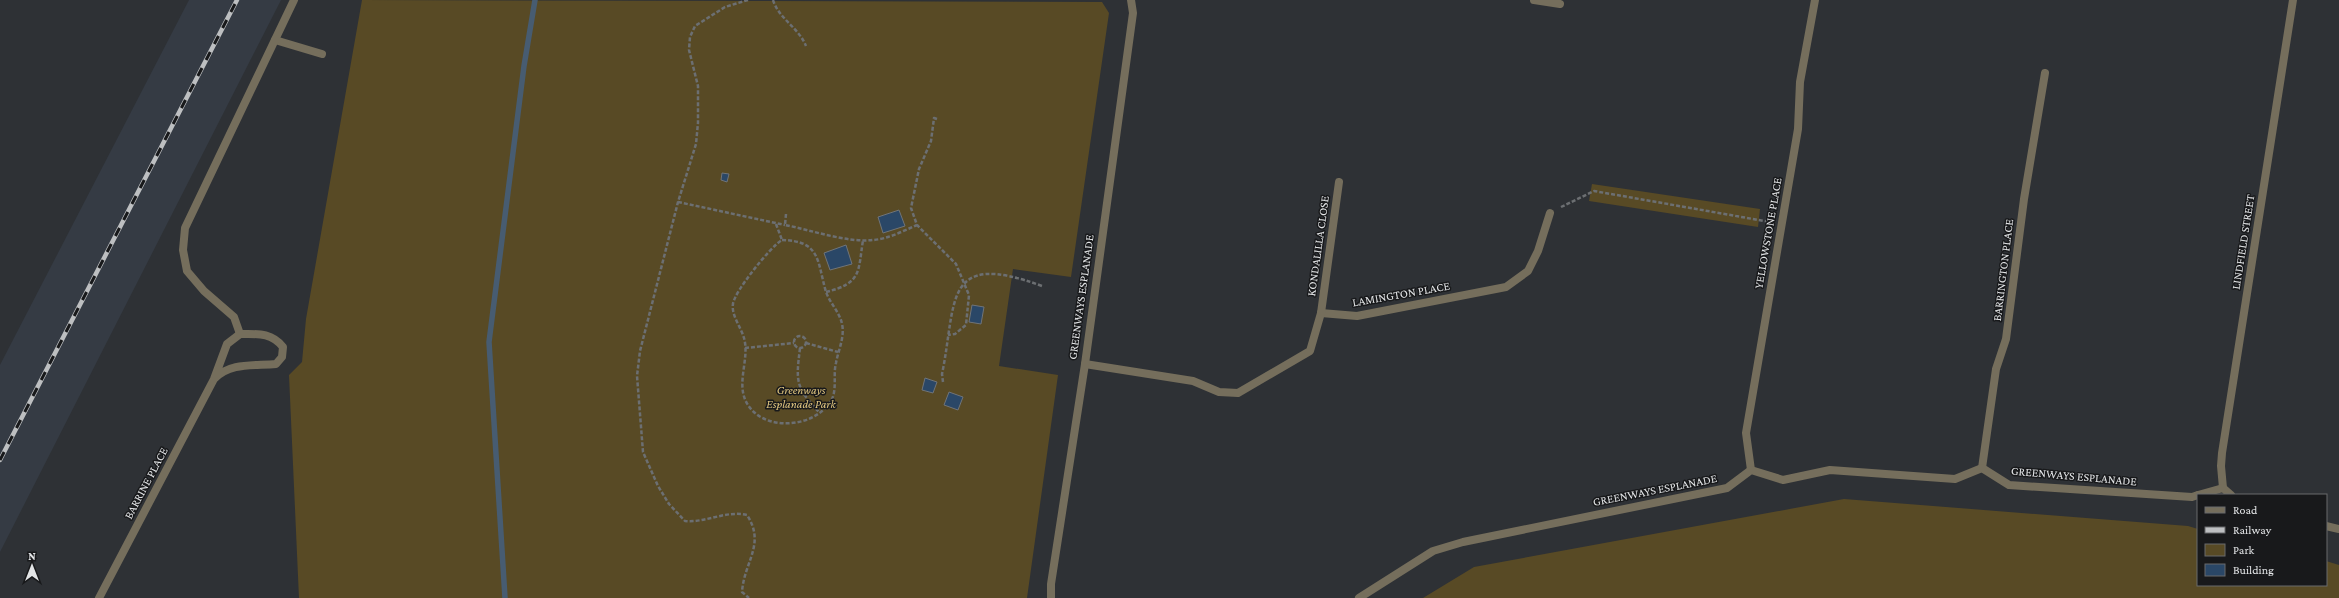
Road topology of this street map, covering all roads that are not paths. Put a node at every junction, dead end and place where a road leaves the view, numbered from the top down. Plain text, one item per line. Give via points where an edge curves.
1 (294, 0) edge
2 (1131, 0) edge
3 (1534, 0) edge
4 (1815, 0) edge
5 (2293, 0) edge
6 (1560, 4) dead end
7 (275, 40) junction
8 (322, 54) dead end
9 (2045, 73) dead end
10 (1339, 182) dead end
11 (1550, 213) road end
12 (1322, 313) junction
13 (240, 334) junction
14 (1085, 364) junction
15 (214, 379) junction
16 (1982, 468) junction
17 (1751, 470) junction
18 (2223, 488) junction
19 (2202, 494) edge
20 (2230, 494) edge
21 (2197, 495) edge
22 (2327, 526) edge
23 (2339, 529) edge
24 (100, 598) edge
25 (1051, 598) edge
26 (1359, 598) edge

1 - 7 street
2 - 14 street, GREENWAYS ESPLANADE via 1134,13
3 - 6 street
4 - 17 street, YELLOWSTONE PLACE via 1800,82 1798,129 1746,433
5 - 18 street, LINDFIELD STREET via 2222,453
7 - 8 street
7 - 13 street via 186,228 183,250 187,271 204,292 234,317
9 - 16 street, BARRINGTON PLACE via 2024,199 2006,339 1996,369
10 - 12 street, KONDALILLA CLOSE
11 - 12 street, LAMINGTON PLACE via 1538,251 1528,271 1506,287 1357,316
12 - 14 street via 1310,351 1238,393 1219,392 1193,381
13 - 15 street, BARRINE PLACE via 227,344
13 - 15 street, BARRINE PLACE via 262,334 276,338 283,347 282,357 276,364 236,366 222,370
14 - 25 street, GREENWAYS ESPLANADE via 1051,584
15 - 24 street, BARRINE PLACE
16 - 17 street via 1955,479 1830,470 1783,480
16 - 21 street, GREENWAYS ESPLANADE via 2009,485
17 - 26 street, GREENWAYS ESPLANADE via 1727,488 1501,533 1433,551
18 - 19 street, GREENWAYS ESPLANADE
18 - 20 street
22 - 23 street

